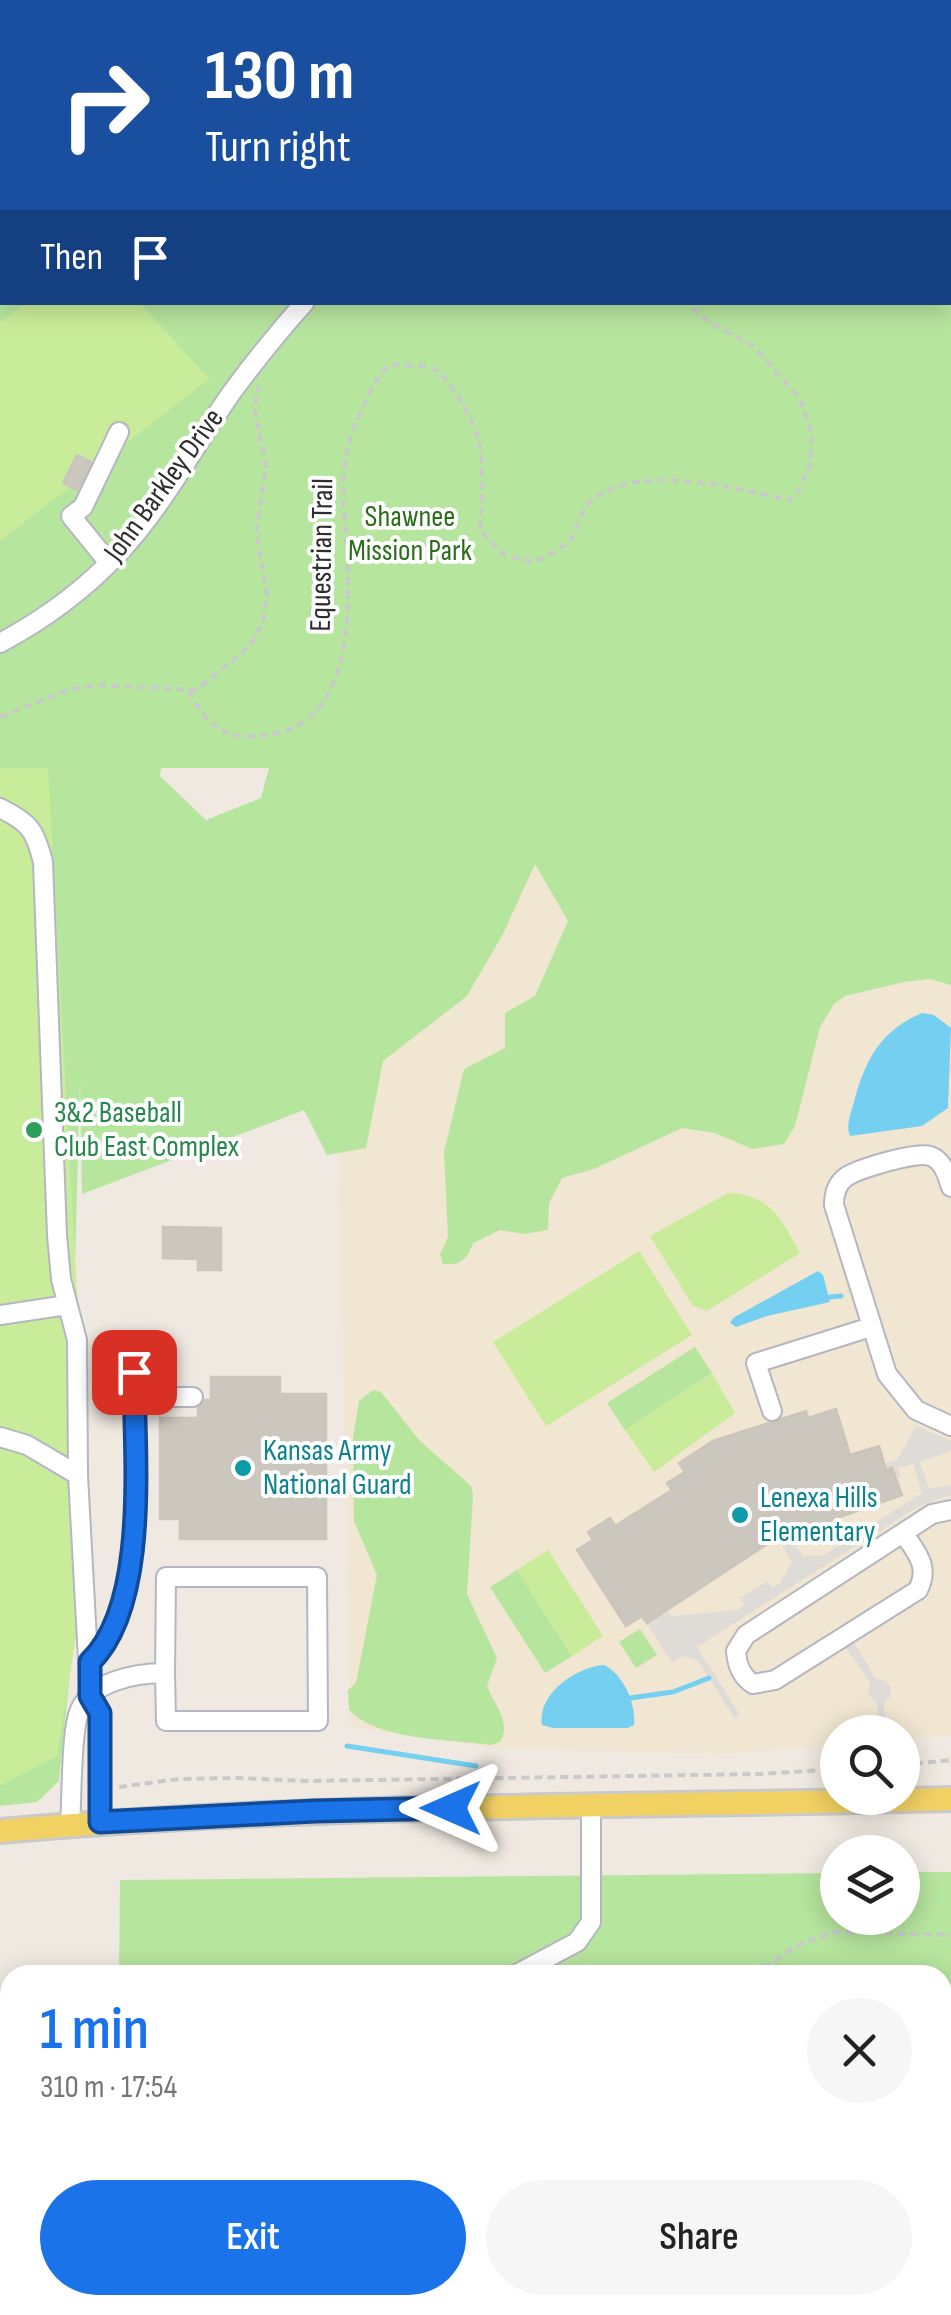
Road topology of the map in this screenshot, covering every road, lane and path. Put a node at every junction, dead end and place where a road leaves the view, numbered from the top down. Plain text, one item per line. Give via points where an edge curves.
1 (303, 305) edge
2 (690, 305) edge
3 (259, 386) dead end
4 (118, 432) dead end
5 (109, 564) junction
6 (0, 642) edge
7 (189, 691) junction
8 (0, 718) edge
9 (0, 808) edge
10 (951, 1188) edge
11 (66, 1305) junction
12 (0, 1315) edge
13 (872, 1327) junction
14 (134, 1372) dead end
15 (134, 1398) junction
16 (193, 1398) dead end
17 (772, 1410) dead end
18 (951, 1426) edge
19 (0, 1437) edge
20 (78, 1474) junction
21 (951, 1510) edge
22 (904, 1534) junction
23 (90, 1662) junction
24 (165, 1673) junction
25 (90, 1696) junction
26 (951, 1760) edge
27 (920, 1763) edge
28 (820, 1771) edge
29 (100, 1794) junction
30 (951, 1799) edge
31 (591, 1806) junction
32 (100, 1822) junction
33 (70, 1825) junction
34 (0, 1831) edge
35 (951, 1936) edge
36 (537, 1965) edge
37 (768, 1965) edge

1 - 5 street, John Barkley Drive
2 - 7 path, Equestrian Trail via 754,347 800,398 812,432 812,462 790,500 711,483 638,481 596,497 582,509 568,543 535,562 504,555 480,530 483,474 476,432 449,383 434,369 394,364 383,371 355,426 345,463 346,620 331,689 316,714 286,731 239,736 203,716
3 - 7 path via 254,408 266,466 256,533 267,593 264,621 253,642 205,686
4 - 5 street via 84,507 71,516
5 - 6 street, John Barkley Drive via 50,614
7 - 8 path via 96,685
9 - 11 street via 36,835 43,862 57,1234
10 - 13 street via 940,1162 922,1154 848,1176 837,1187 834,1205
11 - 12 street
11 - 20 street via 77,1340
13 - 17 street via 756,1363
13 - 18 street via 887,1374 905,1400
14 - 15 street
15 - 16 street
15 - 23 street via 133,1556 104,1648
19 - 20 street
20 - 23 street
21 - 22 street via 932,1514
22 - 22 street via 746,1635 736,1651 746,1679 775,1680 918,1590 924,1568
23 - 25 street
24 - 24 street via 166,1577 316,1577 318,1721 166,1721
24 - 25 street via 131,1675
25 - 29 street via 100,1713
25 - 33 street via 78,1713
26 - 27 path
28 - 29 path via 179,1779
29 - 32 street
30 - 31 main road
31 - 32 main road
31 - 36 street via 591,1922 577,1942
32 - 33 main road
33 - 34 main road
35 - 37 path via 837,1932 803,1942

